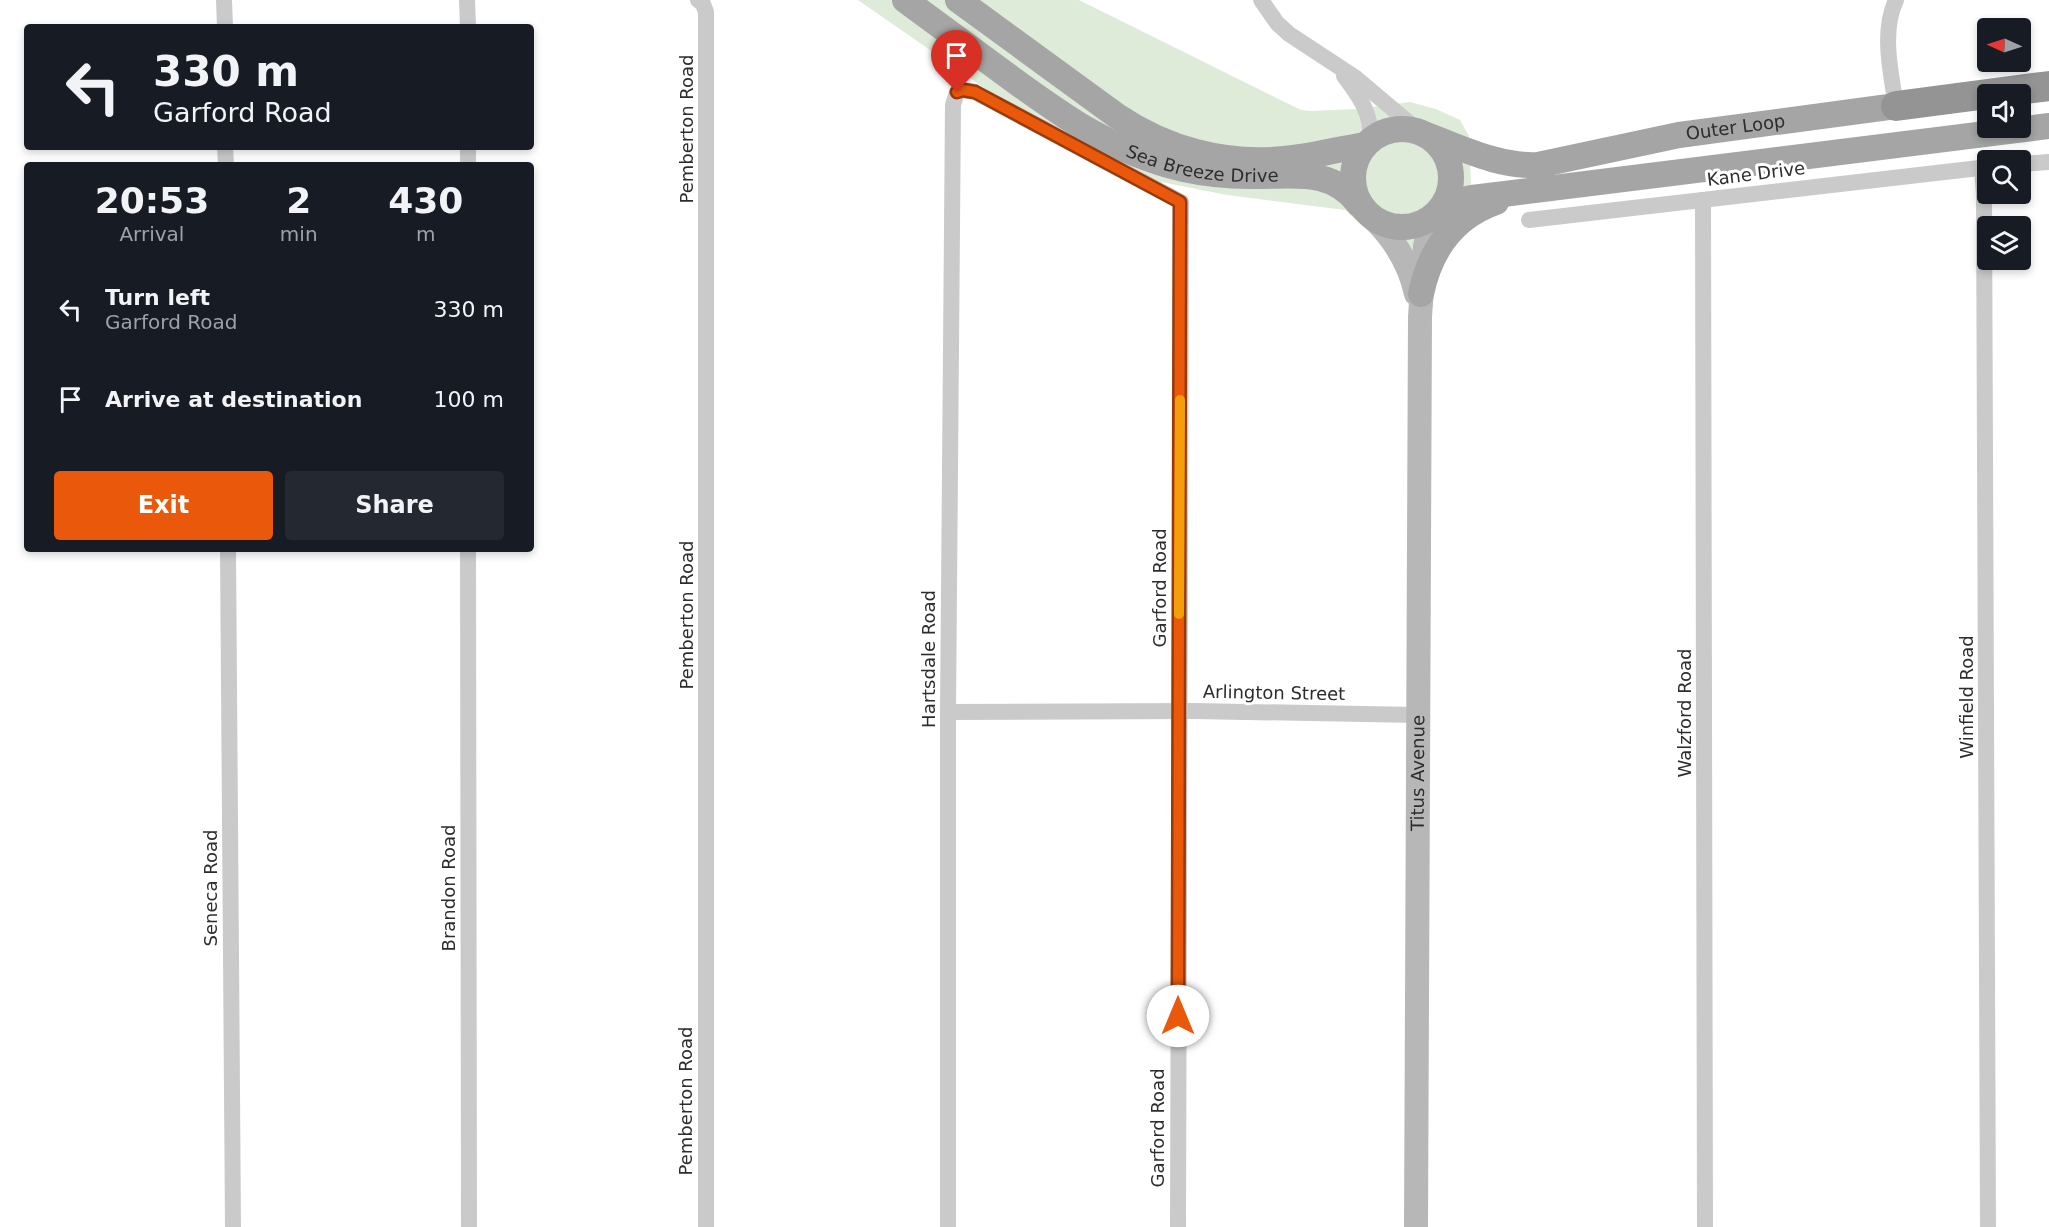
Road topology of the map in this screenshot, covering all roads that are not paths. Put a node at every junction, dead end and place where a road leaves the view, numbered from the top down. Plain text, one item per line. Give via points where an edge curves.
1 (224, 0) edge
2 (468, 0) edge
3 (905, 0) edge
4 (958, 0) edge
5 (1261, 0) edge
6 (1896, 0) edge
7 (701, 2) edge
8 (225, 24) edge
9 (468, 24) edge
10 (1331, 62) junction
11 (2049, 86) edge
12 (957, 92) joint
13 (1896, 106) junction
14 (2049, 126) edge
15 (1423, 134) junction
16 (1368, 142) junction
17 (2049, 162) edge
18 (2031, 163) edge
19 (1977, 168) edge
20 (1528, 192) junction
21 (1703, 200) junction
22 (1985, 204) edge
23 (1368, 212) junction
24 (1437, 212) junction
25 (1529, 220) dead end
26 (1420, 305) junction
27 (228, 552) edge
28 (468, 552) edge
29 (1179, 711) junction
30 (948, 712) junction
31 (1418, 715) junction
32 (233, 1227) edge
33 (469, 1227) edge
34 (706, 1227) edge
35 (948, 1227) edge
36 (1178, 1227) edge
37 (1416, 1227) edge
38 (1705, 1227) edge
39 (1988, 1227) edge

1 - 8 street
2 - 9 street
3 - 23 main road, Sea Breeze Drive via 1061,115 1118,147 1206,173 1319,177 1348,191
4 - 16 main road, Sea Breeze Drive via 1117,116 1172,145 1218,157 1263,160 1301,157
5 - 10 street via 1282,28
6 - 13 street via 1889,44
7 - 34 street, Pemberton Road via 706,12
10 - 15 street
10 - 16 street via 1362,102 1370,125
11 - 13 highway, Outer Loop
12 - 29 street, Garford Road via 975,92 1180,202
12 - 30 street, Hartsdale Road via 953,105
13 - 15 main road, Outer Loop via 1679,135 1529,165 1492,159
14 - 20 main road, Outer Loop
15 - 16 main road via 1395,129
15 - 24 main road via 1442,149 1451,172 1450,187
16 - 23 main road via 1353,170 1354,191
17 - 18 street
19 - 21 street, Kane Drive
20 - 24 main road, Outer Loop via 1463,199
20 - 26 main road via 1478,210 1449,231 1430,262
21 - 25 street, Kane Drive
21 - 38 street, Walzford Road
22 - 39 street, Winfield Road
23 - 24 main road via 1388,226 1402,228 1417,225
23 - 26 main road, Titus Avenue via 1402,254
24 - 26 main road, Titus Avenue via 1425,246
26 - 31 main road, Titus Avenue
27 - 32 street, Seneca Road
28 - 33 street, Brandon Road
29 - 30 street, Arlington Street
29 - 31 street, Arlington Street
29 - 36 street, Garford Road
30 - 35 street, Hartsdale Road
31 - 37 main road, Titus Avenue

